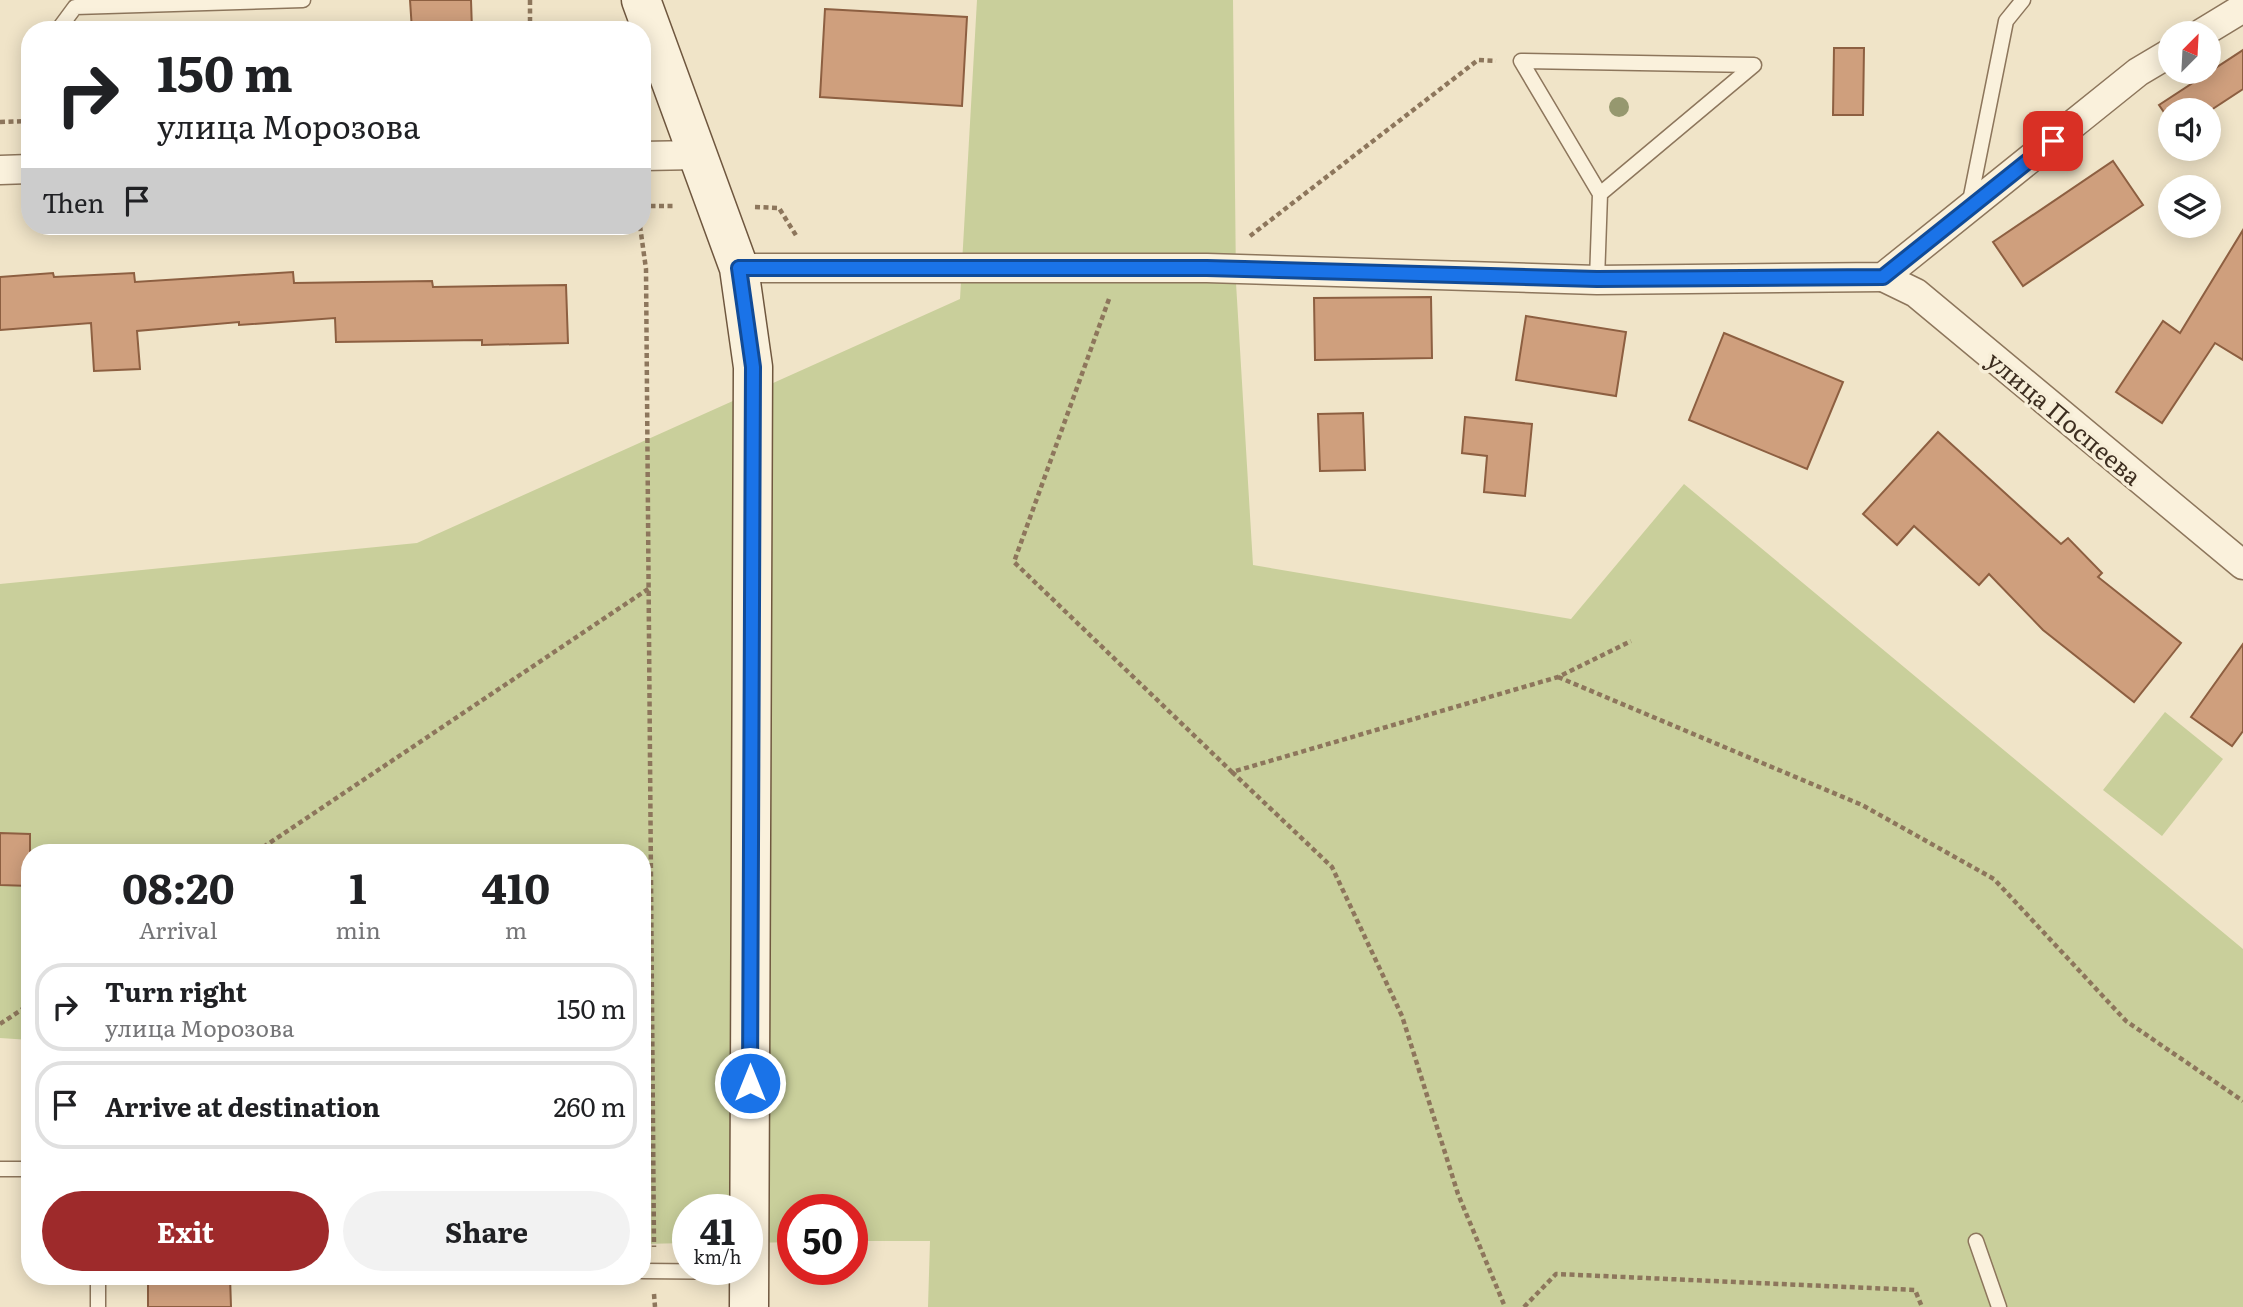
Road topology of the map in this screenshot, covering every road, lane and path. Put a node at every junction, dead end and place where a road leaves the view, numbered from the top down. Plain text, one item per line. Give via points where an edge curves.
1 (303, 0) edge
2 (530, 0) edge
3 (641, 0) edge
4 (2023, 0) edge
5 (75, 3) edge
6 (2243, 8) edge
7 (64, 21) edge
8 (530, 21) edge
9 (649, 21) edge
10 (2221, 21) edge
11 (651, 27) edge
12 (2158, 60) edge
13 (1521, 61) junction
14 (21, 121) edge
15 (0, 122) edge
16 (698, 155) junction
17 (651, 156) edge
18 (21, 169) edge
19 (0, 170) edge
20 (1600, 194) junction
21 (1968, 211) junction
22 (641, 235) edge
23 (739, 268) junction
24 (1120, 268) junction
25 (1207, 268) junction
26 (1883, 277) junction
27 (1597, 279) junction
28 (2243, 565) edge
29 (651, 587) junction
30 (1632, 641) dead end
31 (1558, 677) junction
32 (1232, 772) junction
33 (268, 844) edge
34 (650, 844) edge
35 (21, 1010) edge
36 (0, 1024) edge
37 (2243, 1101) edge
38 (0, 1169) edge
39 (21, 1169) edge
40 (1976, 1241) dead end
41 (651, 1272) edge
42 (98, 1285) edge
43 (650, 1285) edge
44 (749, 1289) edge
45 (98, 1307) edge
46 (654, 1307) edge
47 (1505, 1307) edge
48 (1524, 1307) edge
49 (1922, 1307) edge
50 (1999, 1307) edge

1 - 5 lane
2 - 8 path
3 - 9 main road
4 - 21 lane via 2006,21
5 - 7 lane
6 - 10 street
11 - 16 main road
12 - 21 street
13 - 20 lane
13 - 20 lane via 1754,65
13 - 25 path via 1478,60
14 - 15 path
16 - 17 street
16 - 23 main road
18 - 19 street
20 - 27 lane
21 - 26 street
22 - 29 path via 646,269
23 - 24 street
23 - 44 main road via 753,367
24 - 25 street
24 - 32 path via 1014,562
25 - 27 street
26 - 27 street
26 - 28 street, улица Поспеева via 1916,293
29 - 33 path
29 - 34 path
30 - 31 path
31 - 32 path
31 - 37 path via 1862,805 1994,879 2126,1021
32 - 47 path via 1332,867 1402,1016 1458,1194
35 - 36 path
38 - 39 lane
40 - 50 lane
41 - 44 lane
42 - 45 lane
43 - 46 path
48 - 49 path via 1556,1274 1915,1290

